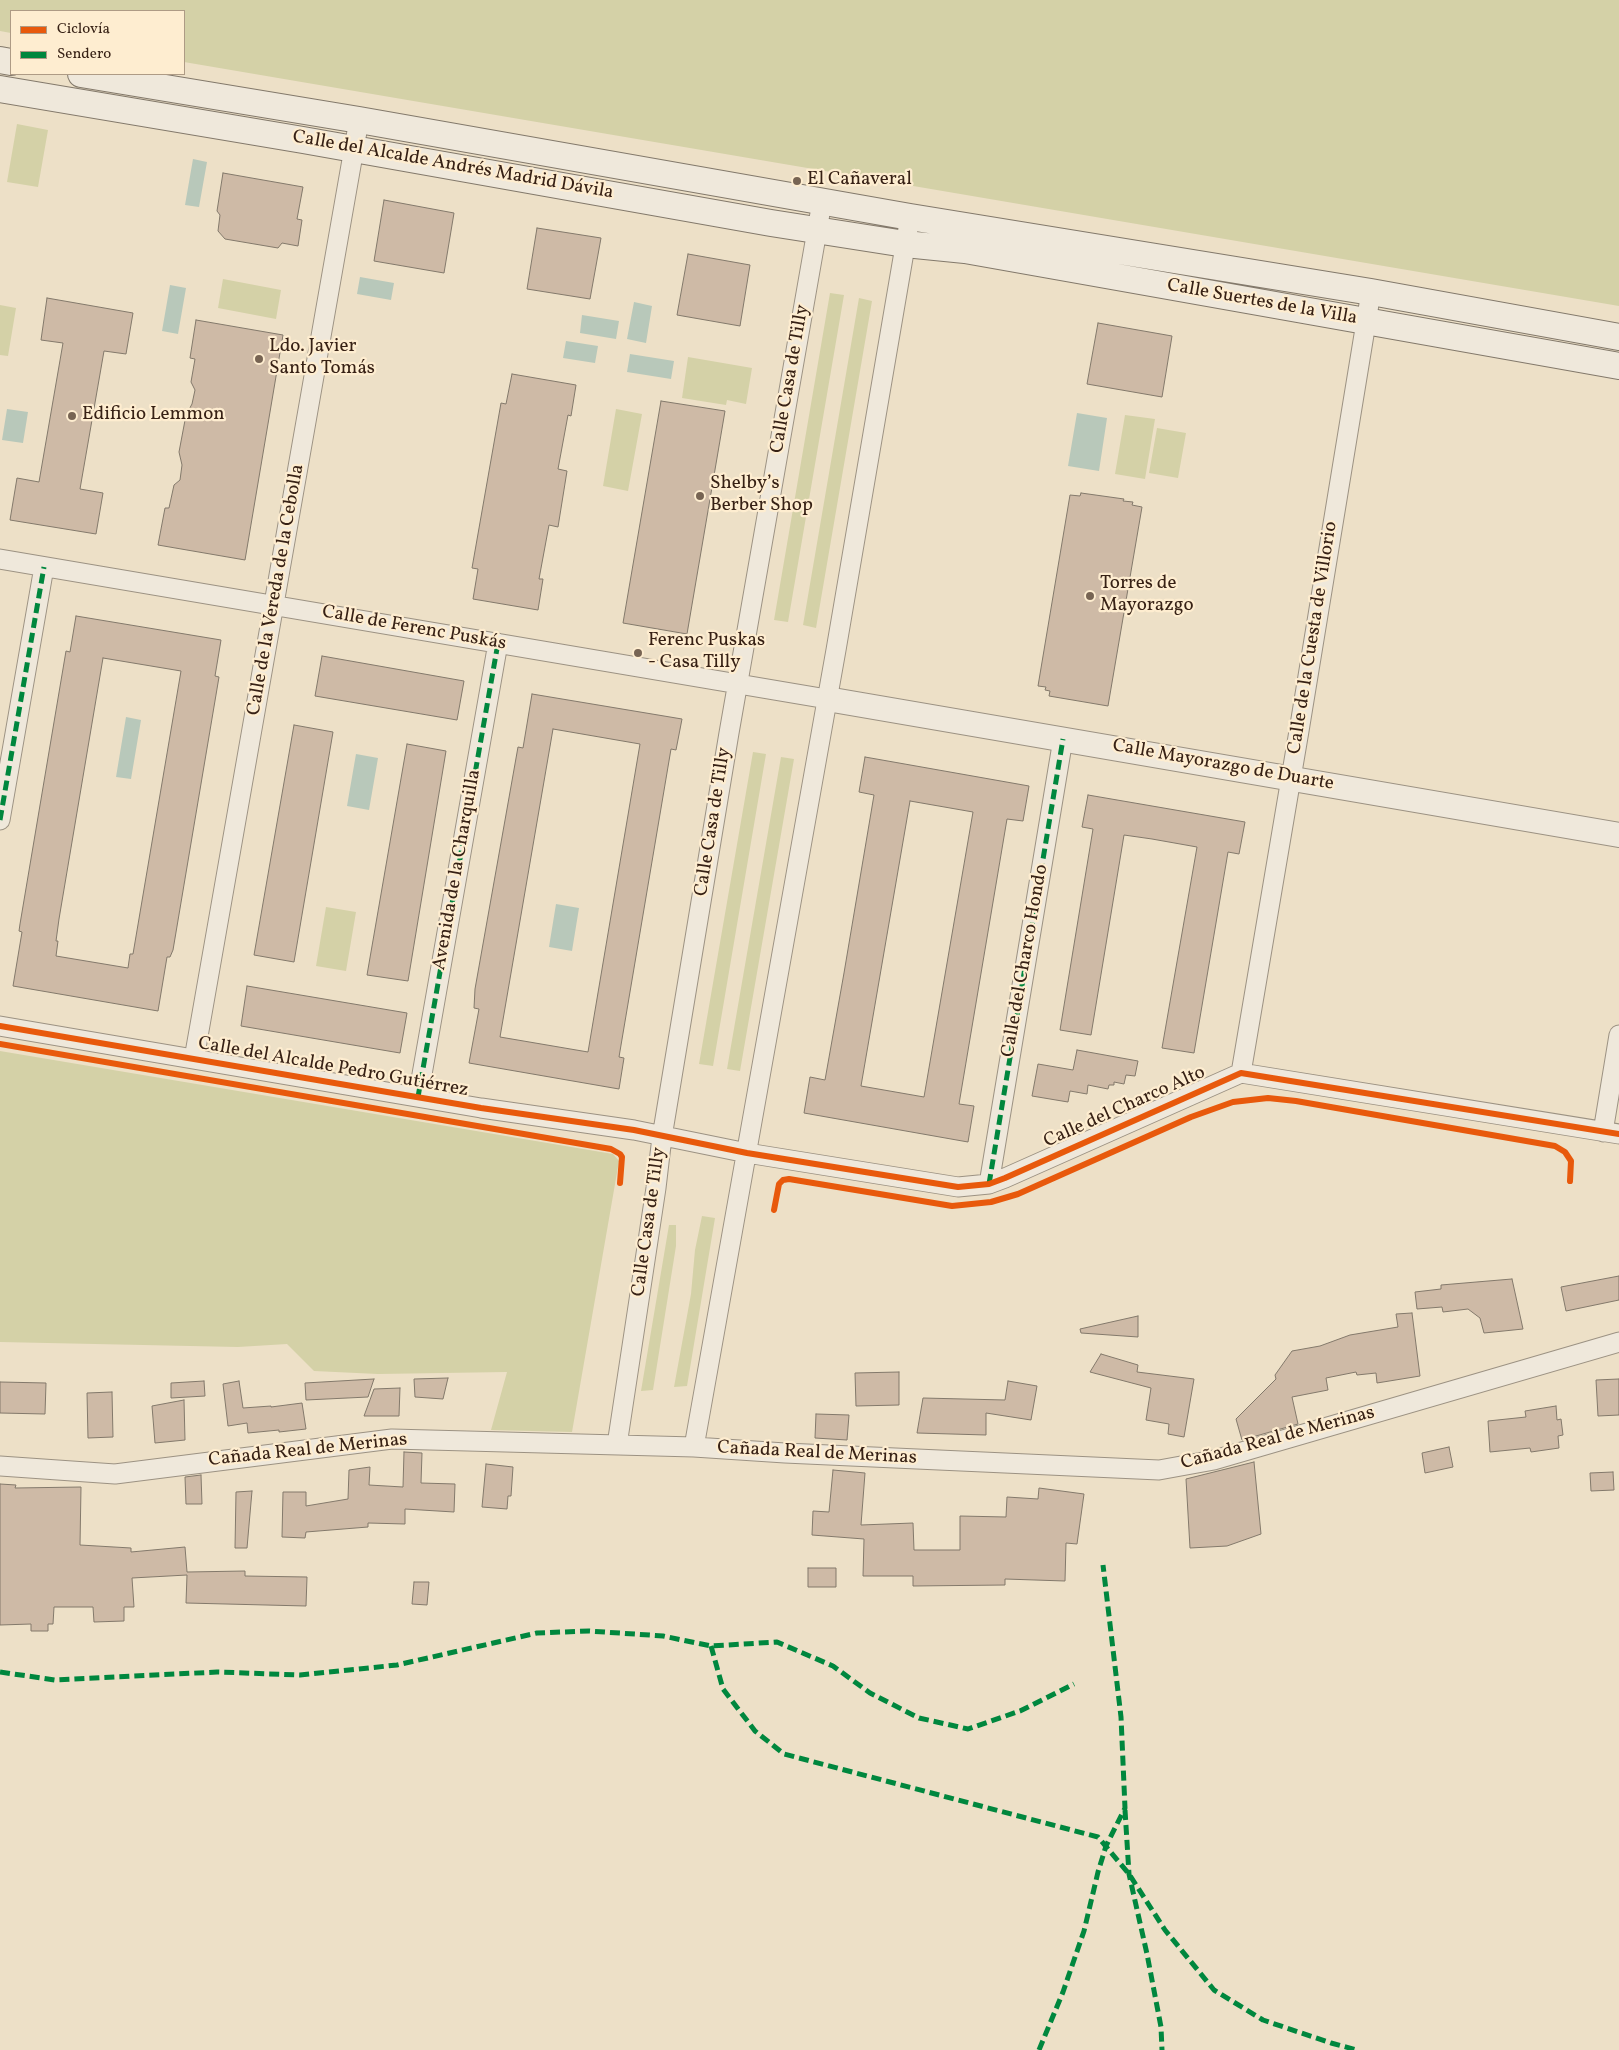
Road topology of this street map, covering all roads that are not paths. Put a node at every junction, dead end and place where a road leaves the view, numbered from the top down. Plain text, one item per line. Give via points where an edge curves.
1 (87, 75) edge
2 (0, 90) edge
3 (360, 120) junction
4 (355, 149) junction
5 (822, 202) junction
6 (910, 217) junction
7 (817, 230) junction
8 (905, 244) junction
9 (1370, 292) junction
10 (1366, 321) junction
11 (1619, 337) edge
12 (1619, 366) edge
13 (0, 559) edge
14 (44, 566) junction
15 (275, 605) junction
16 (498, 643) junction
17 (737, 684) junction
18 (827, 699) junction
19 (1063, 739) junction
20 (1291, 777) junction
21 (0, 820) edge
22 (1619, 835) edge
23 (0, 1026) edge
24 (1619, 1035) edge
25 (194, 1059) junction
26 (1241, 1072) junction
27 (418, 1097) junction
28 (1611, 1133) edge
29 (662, 1137) junction
30 (747, 1153) junction
31 (989, 1184) junction
32 (1619, 1342) edge
33 (616, 1445) junction
34 (694, 1447) junction
35 (0, 1466) edge

1 - 3 main road, Calle del Alcalde Andrés Madrid Dávila
2 - 4 main road, Calle del Alcalde Andrés Madrid Dávila
3 - 4 street, Calle de la Vereda de la Cebolla
3 - 5 main road, Calle del Alcalde Andrés Madrid Dávila
4 - 7 main road, Calle del Alcalde Andrés Madrid Dávila
4 - 15 street, Calle de la Vereda de la Cebolla
5 - 6 main road, Calle del Alcalde Andrés Madrid Dávila
5 - 7 street, Calle Casa de Tilly
6 - 8 street
6 - 9 main road, Calle Suertes de la Villa
7 - 8 main road, Calle del Alcalde Andrés Madrid Dávila
7 - 17 street, Calle Casa de Tilly
8 - 10 main road, Calle Suertes de la Villa via 965,250
8 - 18 street
9 - 10 street, Calle de la Cuesta de Villorio
9 - 11 main road, Calle Suertes de la Villa
10 - 12 main road, Calle Suertes de la Villa
10 - 20 street, Calle de la Cuesta de Villorio
13 - 14 street, Calle de Ferenc Puskás
14 - 15 street, Calle de Ferenc Puskás
14 - 21 street
15 - 16 street, Calle de Ferenc Puskás
15 - 25 street, Calle de la Vereda de la Cebolla
16 - 17 street, Calle de Ferenc Puskás
16 - 27 street, Avenida de la Charquilla
17 - 18 street, Calle de Ferenc Puskás
17 - 29 street, Calle Casa de Tilly
18 - 19 street, Calle Mayorazgo de Duarte
18 - 30 street
19 - 20 street, Calle Mayorazgo de Duarte
19 - 31 street, Calle del Charco Hondo
20 - 22 street, Calle Mayorazgo de Duarte
20 - 26 street, Calle de la Cuesta de Villorio
23 - 25 street, Calle del Alcalde Pedro Gutiérrez
24 - 28 street
25 - 27 street, Calle del Alcalde Pedro Gutiérrez
26 - 28 street
26 - 31 street, Calle del Charco Alto
27 - 29 street, Calle del Alcalde Pedro Gutiérrez
29 - 30 street, Calle del Charco Alto
29 - 33 street, Calle Casa de Tilly
30 - 31 street, Calle del Charco Alto via 944,1186
30 - 34 street
32 - 34 street, Cañada Real de Merinas via 1214,1460 1159,1470
33 - 34 street, Cañada Real de Merinas
33 - 35 street, Cañada Real de Merinas via 392,1439 114,1474

